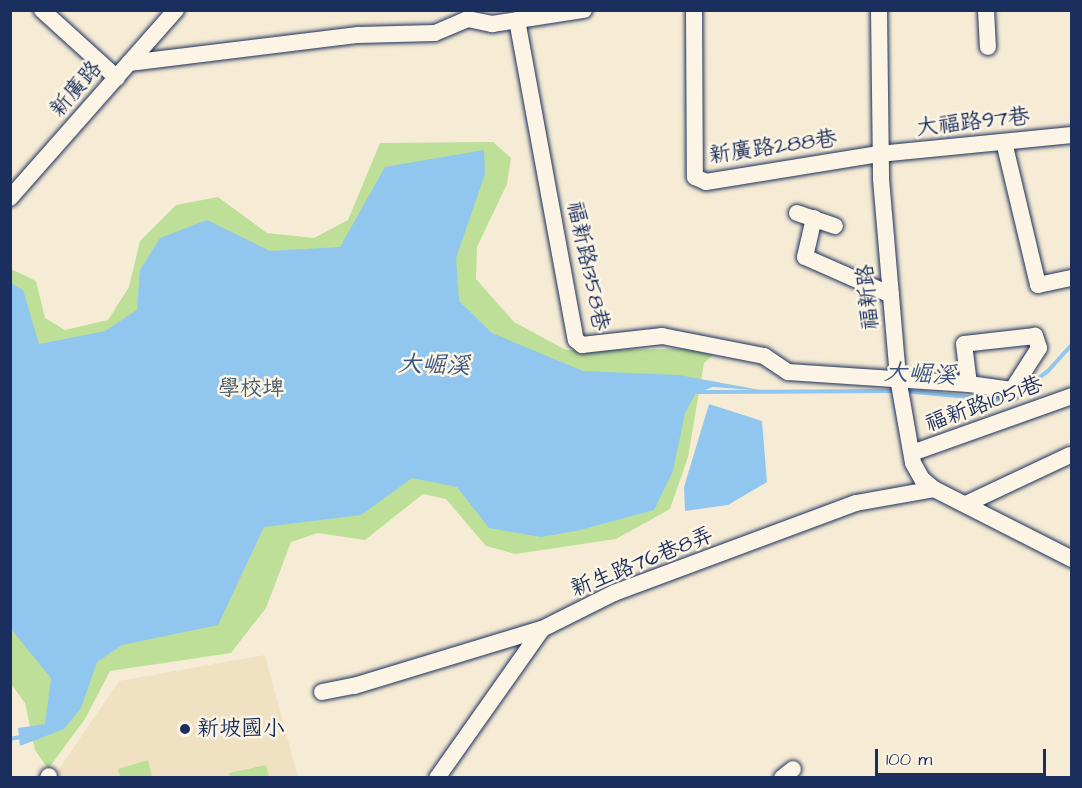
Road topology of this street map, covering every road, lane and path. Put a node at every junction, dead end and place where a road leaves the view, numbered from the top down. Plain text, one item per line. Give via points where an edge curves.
1 (42, 10) edge
2 (176, 10) edge
3 (584, 10) edge
4 (694, 10) edge
5 (879, 10) edge
6 (986, 10) edge
7 (517, 20) junction
8 (988, 47) dead end
9 (129, 63) junction
10 (117, 78) junction
11 (1071, 135) edge
12 (1004, 142) junction
13 (879, 154) junction
14 (10, 198) edge
15 (797, 213) dead end
16 (814, 218) junction
17 (835, 226) dead end
18 (1071, 278) edge
19 (891, 295) junction
20 (898, 378) junction
21 (969, 384) junction
22 (1071, 396) edge
23 (912, 453) junction
24 (1071, 455) edge
25 (934, 489) junction
26 (966, 504) junction
27 (1071, 559) edge
28 (542, 629) junction
29 (322, 692) dead end
30 (437, 777) edge

1 - 10 street
2 - 9 street, 新廣路
3 - 7 street
4 - 13 street, 新廣路288巷 via 695,177 706,182
5 - 13 street, 福新路
6 - 8 street
7 - 9 street via 492,24 468,19 435,33 358,34
7 - 20 street, 福新路1358巷 via 576,340 582,345 662,336 764,356 788,372
9 - 10 street, 新廣路
10 - 14 street, 新廣路
11 - 12 street, 大福路97巷
12 - 13 street, 大福路97巷
12 - 18 street via 1038,285
13 - 19 street, 福新路
15 - 16 street
16 - 17 street
16 - 19 street via 805,257
19 - 20 street, 福新路
20 - 21 street, 福新路1358巷
20 - 23 street, 福新路
21 - 21 street, 福新路1358巷 via 1012,390 1039,348 1035,336 964,344
22 - 23 street, 福新路1051巷
23 - 25 street, 福新路 via 922,479
24 - 26 street
25 - 26 street, 福新路
25 - 28 street, 新生路76巷8弄 via 856,503 614,593
26 - 27 street, 福新路
28 - 29 street via 354,686
28 - 30 street, 新生路76巷8弄

